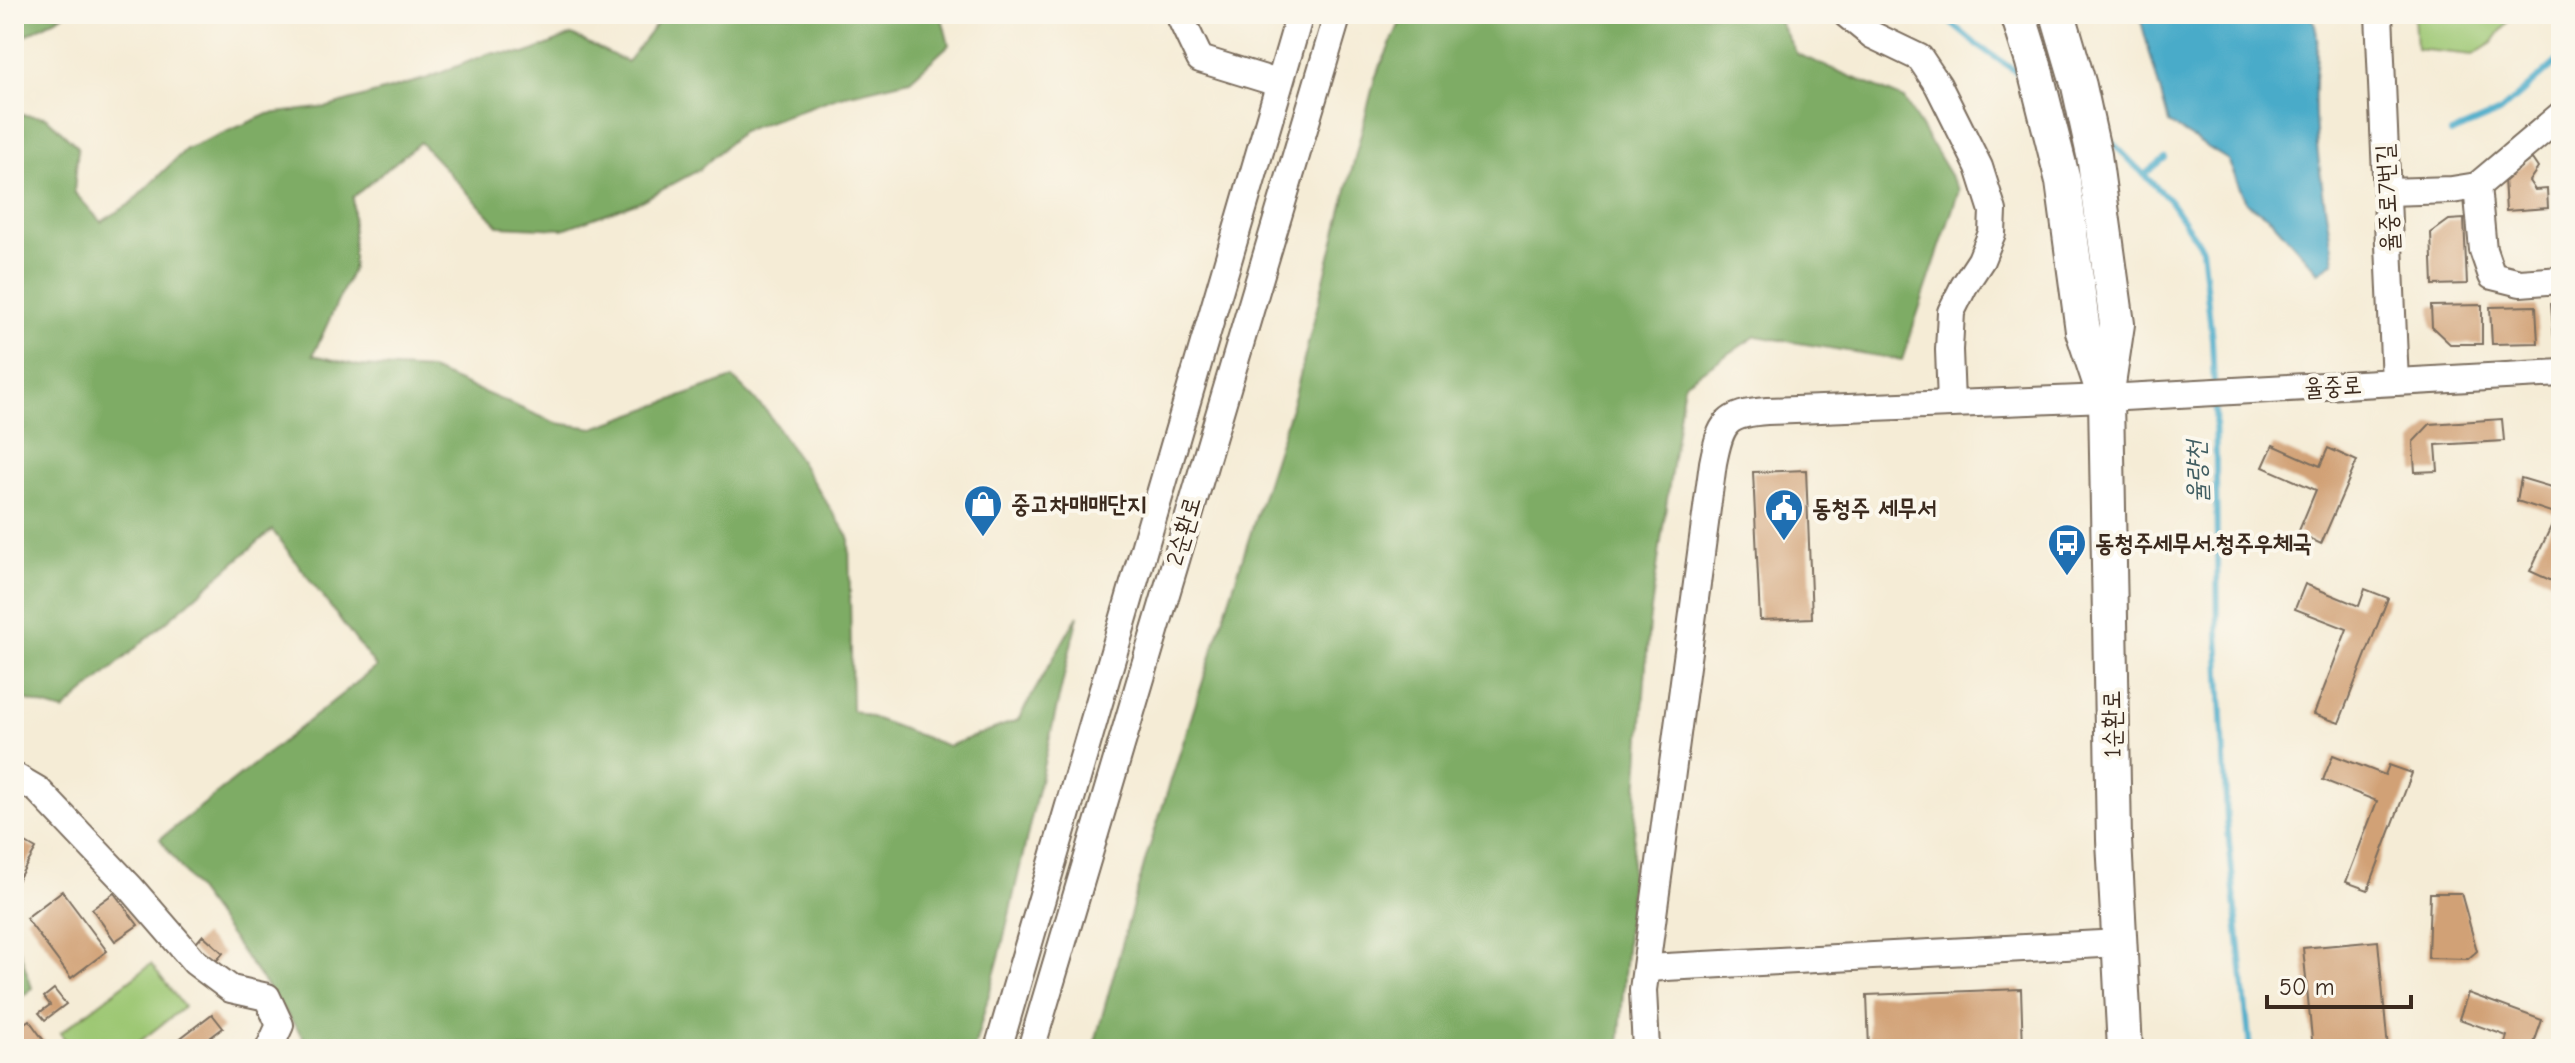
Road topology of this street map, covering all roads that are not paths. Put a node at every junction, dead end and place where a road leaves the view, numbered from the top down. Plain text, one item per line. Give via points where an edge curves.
1 (1181, 14) edge
2 (1300, 14) edge
3 (1338, 14) edge
4 (1846, 14) edge
5 (2058, 14) edge
6 (2379, 14) edge
7 (2022, 27) edge
8 (1278, 83) junction
9 (2561, 115) edge
10 (2477, 186) junction
11 (2387, 192) junction
12 (2561, 280) edge
13 (2561, 373) edge
14 (2395, 382) junction
15 (2106, 398) junction
16 (1951, 403) junction
17 (14, 776) edge
18 (2120, 943) junction
19 (1647, 968) junction
20 (269, 1049) edge
21 (998, 1049) edge
22 (1031, 1049) edge
23 (1646, 1049) edge
24 (2125, 1049) edge

1 - 8 street via 1200,59
2 - 8 street, 2순환로
3 - 22 street, 2순환로
4 - 16 street via 1872,35 1920,58 1979,167 1993,211 1992,233 1981,260 1951,312
5 - 15 main road, 1순환로 via 2094,155 2117,324
6 - 11 street, 율중로7번길
7 - 15 main road, 1순환로 via 2063,181 2083,331
8 - 21 street, 2순환로
9 - 10 street
10 - 11 street
10 - 12 street via 2483,250 2492,276 2520,283
11 - 14 street, 율중로7번길
13 - 14 street, 율중로
14 - 15 street, 율중로
15 - 16 street, 율중로
15 - 18 main road, 1순환로
16 - 19 street, 율중로 via 1742,413 1719,434
17 - 20 street via 38,790 195,962 231,989 267,997 280,1025
18 - 19 street
18 - 24 main road, 1순환로
19 - 23 street, 율중로

